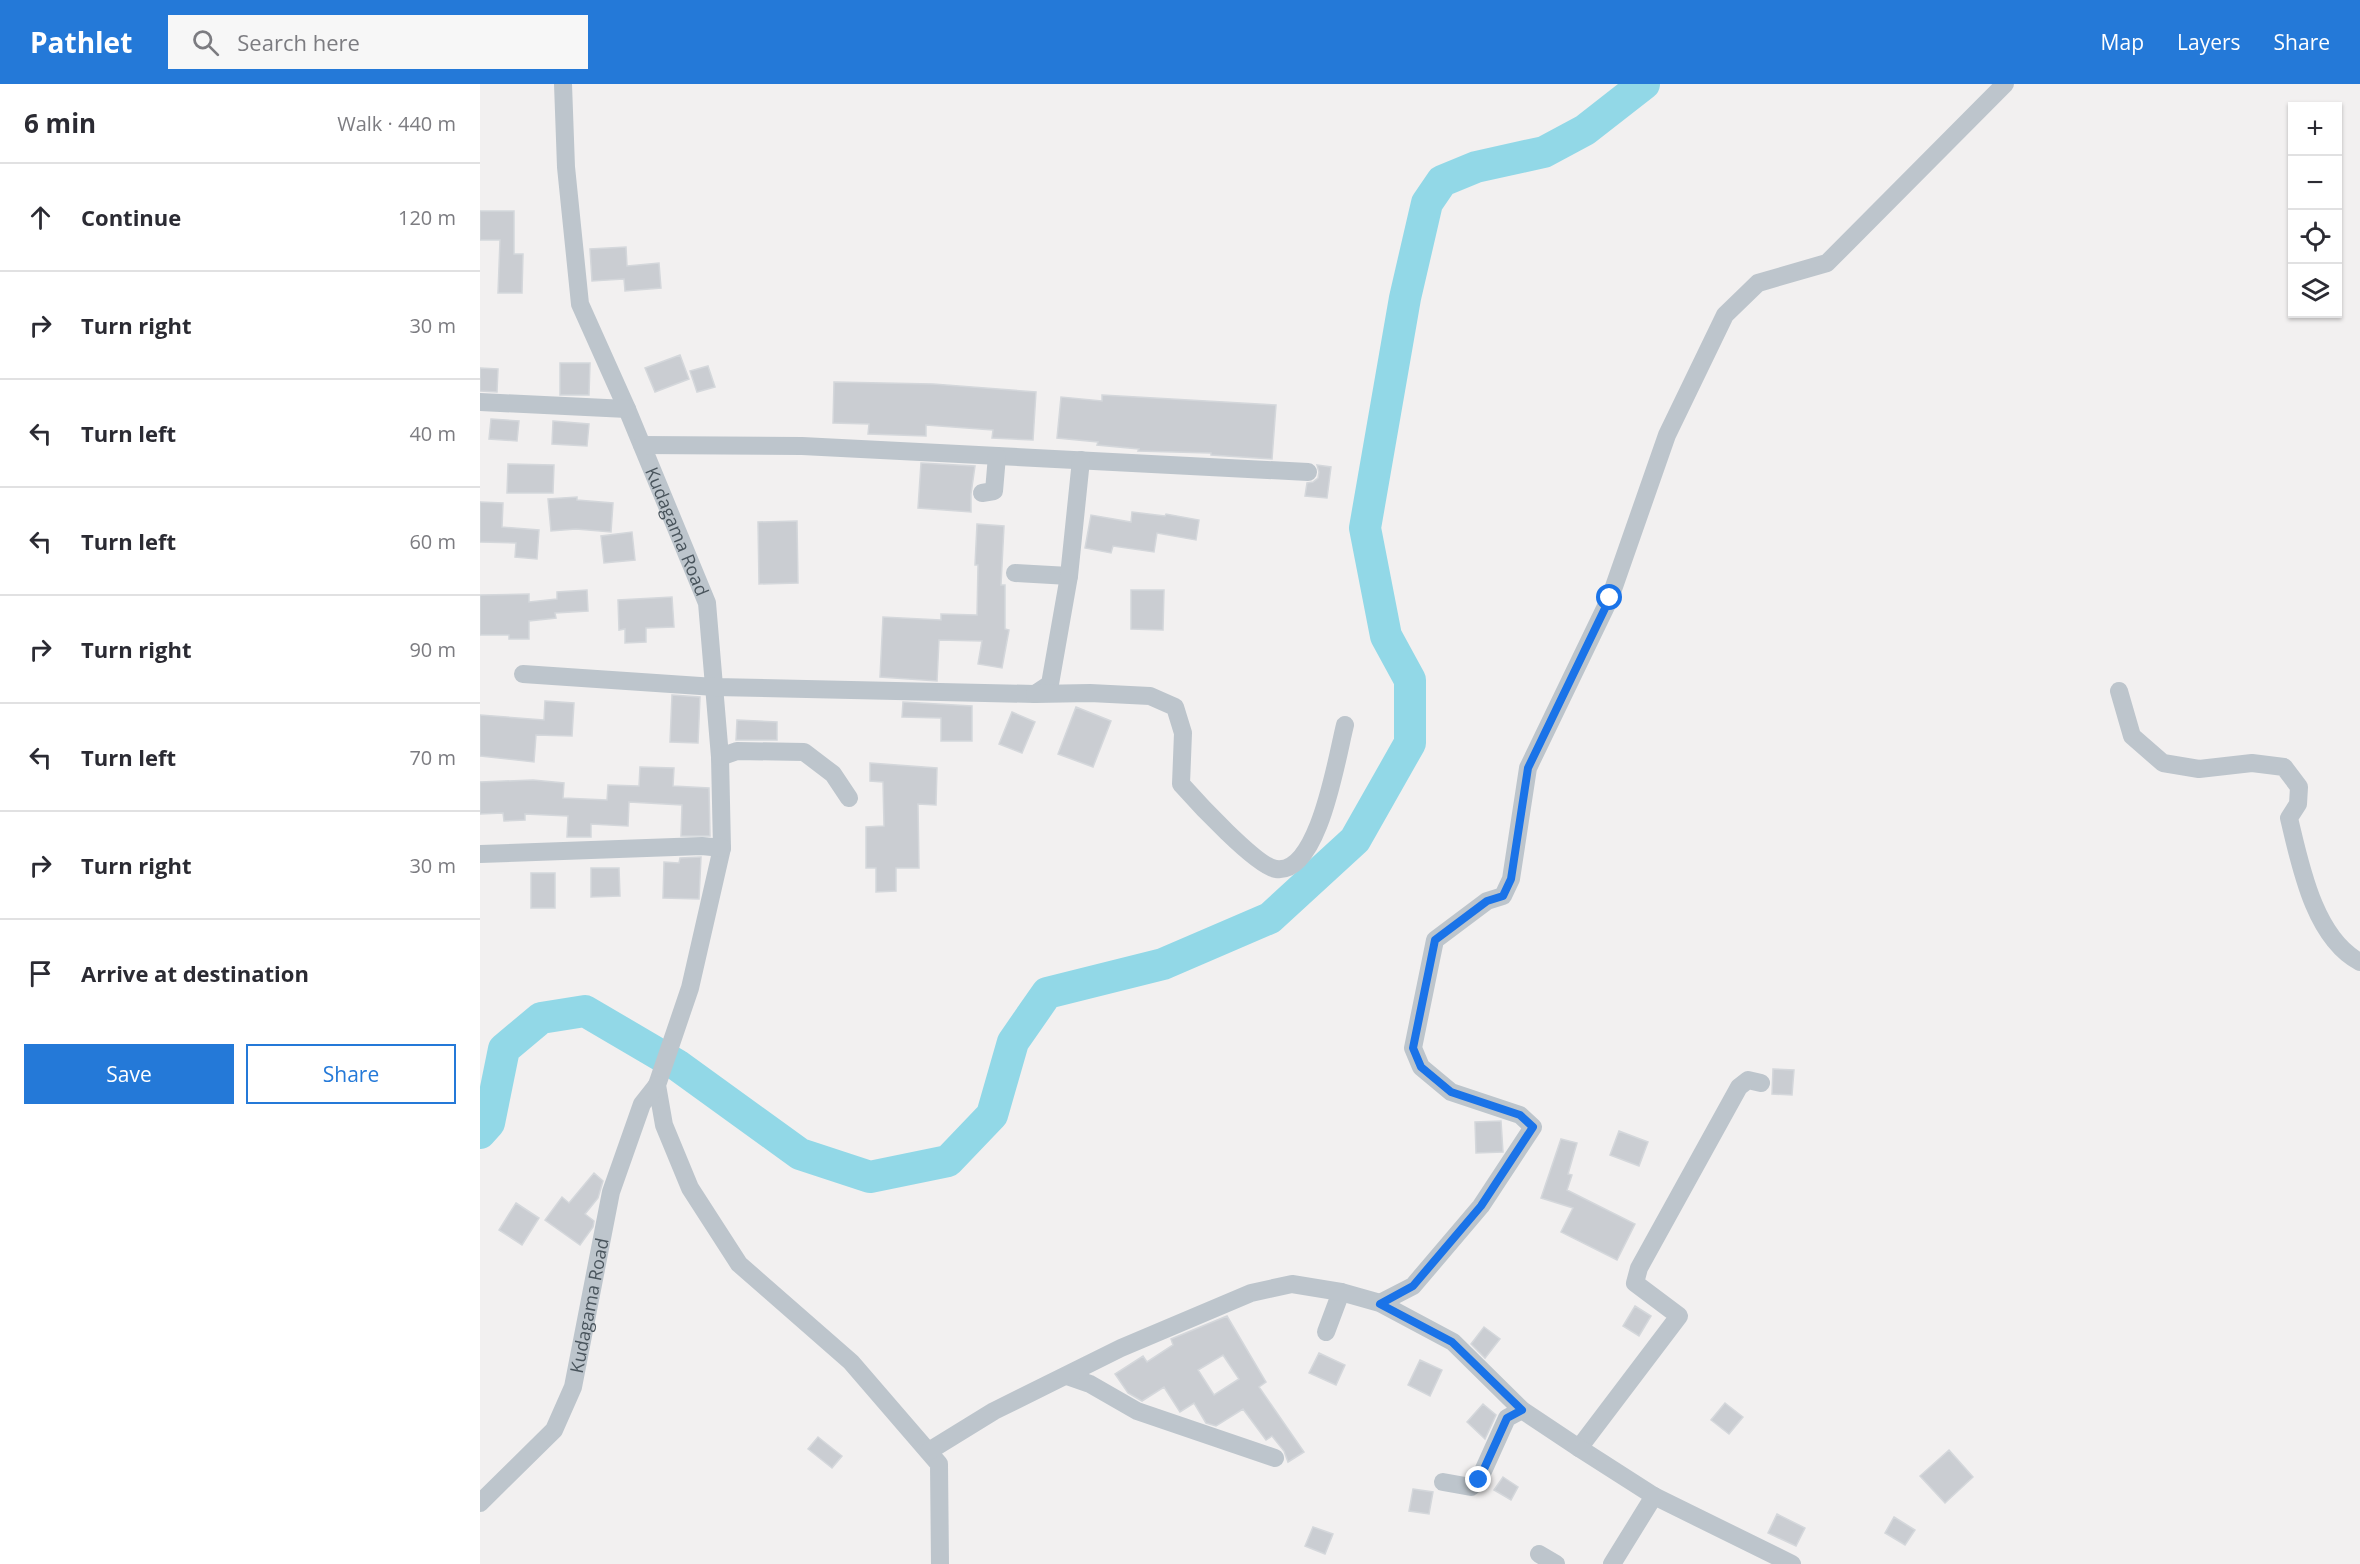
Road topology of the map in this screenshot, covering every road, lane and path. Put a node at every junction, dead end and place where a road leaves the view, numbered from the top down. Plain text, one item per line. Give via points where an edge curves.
1 (563, 84) edge
2 (2005, 84) edge
3 (480, 402) edge
4 (627, 409) junction
5 (642, 446) junction
6 (998, 456) junction
7 (1081, 460) junction
8 (1308, 472) dead end
9 (982, 493) dead end
10 (1015, 573) dead end
11 (1069, 576) junction
12 (523, 674) dead end
13 (715, 687) junction
14 (2119, 691) dead end
15 (1035, 694) junction
16 (1345, 725) dead end
17 (720, 757) junction
18 (849, 798) dead end
19 (722, 848) junction
20 (480, 854) edge
21 (2360, 962) edge
22 (1761, 1083) dead end
23 (657, 1085) junction
24 (1341, 1292) junction
25 (1380, 1304) junction
26 (1326, 1332) dead end
27 (1067, 1376) junction
28 (1522, 1410) junction
29 (1579, 1448) junction
30 (928, 1451) junction
31 (1275, 1458) dead end
32 (1443, 1482) dead end
33 (1654, 1496) junction
34 (480, 1503) edge
35 (1539, 1554) dead end
36 (940, 1564) edge
37 (1556, 1564) edge
38 (1612, 1564) edge
39 (1792, 1564) edge

1 - 4 street, Kudagama Road via 566,167 580,304
2 - 25 street via 1827,263 1758,283 1725,315 1667,435 1610,598 1528,768 1511,879 1503,896 1487,901 1435,940 1413,1048 1421,1067 1451,1092 1520,1115 1533,1127 1481,1206 1413,1286
3 - 4 street
4 - 5 street, Kudagama Road
5 - 6 street via 802,446
5 - 13 street, Kudagama Road via 707,603
6 - 7 street
6 - 9 street via 994,490
7 - 8 street
7 - 11 street
10 - 11 street
11 - 15 street via 1050,684
12 - 13 street
13 - 15 street
13 - 17 street, Kudagama Road
14 - 21 street via 2132,736 2163,763 2199,769 2252,763 2284,767 2299,787 2298,804 2289,818 2307,887 2319,917 2347,955
15 - 16 street via 1150,696 1175,707 1183,733 1181,784 1257,861 1276,870 1290,867 1305,854 1318,831
17 - 18 street via 737,751 804,752 833,774
17 - 19 street, Kudagama Road
19 - 20 street
19 - 23 street, Kudagama Road via 690,988
22 - 29 street via 1748,1080 1739,1087 1639,1268 1635,1283 1679,1316
23 - 30 street via 664,1125 690,1188 740,1264 851,1362
23 - 34 street, Kudagama Road via 642,1104 611,1192 573,1387 554,1430
24 - 25 street
24 - 26 street
24 - 27 street via 1292,1284 1251,1293 1120,1348
25 - 28 street via 1452,1342
27 - 30 street via 994,1411
27 - 31 street via 1090,1384 1137,1411
28 - 29 street
28 - 32 street via 1507,1418 1479,1480 1471,1487
29 - 33 street
30 - 36 street via 939,1464
33 - 38 street
33 - 39 street
35 - 37 street

